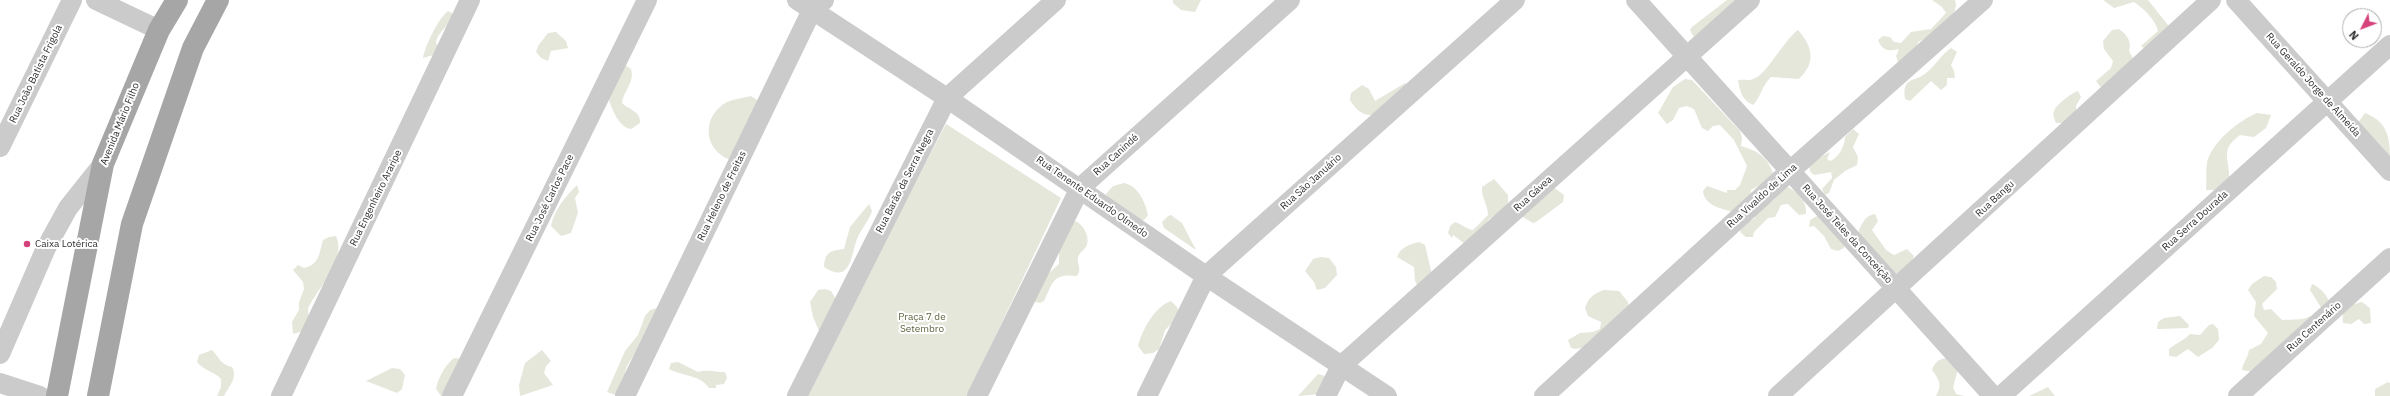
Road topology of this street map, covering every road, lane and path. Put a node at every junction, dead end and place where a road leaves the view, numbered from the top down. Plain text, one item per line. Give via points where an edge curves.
1 (72, 0) edge
2 (96, 0) edge
3 (177, 0) edge
4 (218, 0) edge
5 (470, 0) edge
6 (647, 0) edge
7 (1056, 0) edge
8 (1290, 0) edge
9 (1515, 0) edge
10 (1636, 0) edge
11 (1750, 0) edge
12 (1984, 0) edge
13 (2210, 0) edge
14 (2236, 0) edge
15 (811, 3) edge
16 (159, 30) junction
17 (2390, 45) edge
18 (1687, 56) junction
19 (947, 98) junction
20 (2328, 100) junction
21 (0, 147) edge
22 (103, 164) junction
23 (1790, 171) junction
24 (2390, 171) edge
25 (1080, 188) junction
26 (2390, 258) edge
27 (1206, 276) junction
28 (1897, 289) junction
29 (0, 354) edge
30 (1341, 366) junction
31 (0, 383) edge
32 (40, 396) edge
33 (57, 396) edge
34 (98, 396) edge
35 (281, 396) edge
36 (452, 396) edge
37 (625, 396) edge
38 (797, 396) edge
39 (977, 396) edge
40 (1147, 396) edge
41 (1326, 396) edge
42 (1387, 396) edge
43 (1544, 396) edge
44 (1778, 396) edge
45 (1993, 396) edge
46 (2001, 396) edge
47 (2238, 396) edge

1 - 21 street, Rua João Batista Frigola
2 - 16 street
3 - 16 main road, Avenida Mário Filho
4 - 34 main road via 193,48 132,224
5 - 35 street, Rua Engenheiro Araripe
6 - 36 street, Rua José Carlos Pace
7 - 19 street, Rua Barão da Serra Negra
8 - 25 street, Rua Canindé
9 - 27 street, Rua São Januário
10 - 18 street, Rua José Teles da Conceição
11 - 18 street, Rua Gávea
12 - 23 street, Rua Vivaldo de Lima
13 - 28 street, Rua Bangu
14 - 20 street, Rua Geraldo Jorge de Almeida
15 - 19 street, Rua Tenente Eduardo Olmedo
15 - 37 street, Rua Heleno de Freitas
16 - 22 main road, Avenida Mário Filho
17 - 20 street, Rua Serra Dourada
18 - 23 street, Rua José Teles da Conceição
18 - 30 street, Rua Gávea
19 - 25 street, Rua Tenente Eduardo Olmedo
19 - 38 street, Rua Barão da Serra Negra
20 - 24 street, Rua Geraldo Jorge de Almeida
20 - 46 street, Rua Serra Dourada
22 - 29 street via 68,208 46,248
22 - 33 main road, Avenida Mário Filho
23 - 28 street, Rua José Teles da Conceição
23 - 43 street, Rua Vivaldo de Lima
25 - 27 street, Rua Tenente Eduardo Olmedo
25 - 39 street, Rua Canindé
26 - 47 street, Rua Centenário
27 - 30 street, Rua Tenente Eduardo Olmedo
27 - 40 street, Rua São Januário
28 - 44 street, Rua Bangu
28 - 45 street, Rua José Teles da Conceição
30 - 41 street, Rua Gávea
30 - 42 street, Rua Tenente Eduardo Olmedo
31 - 32 street

